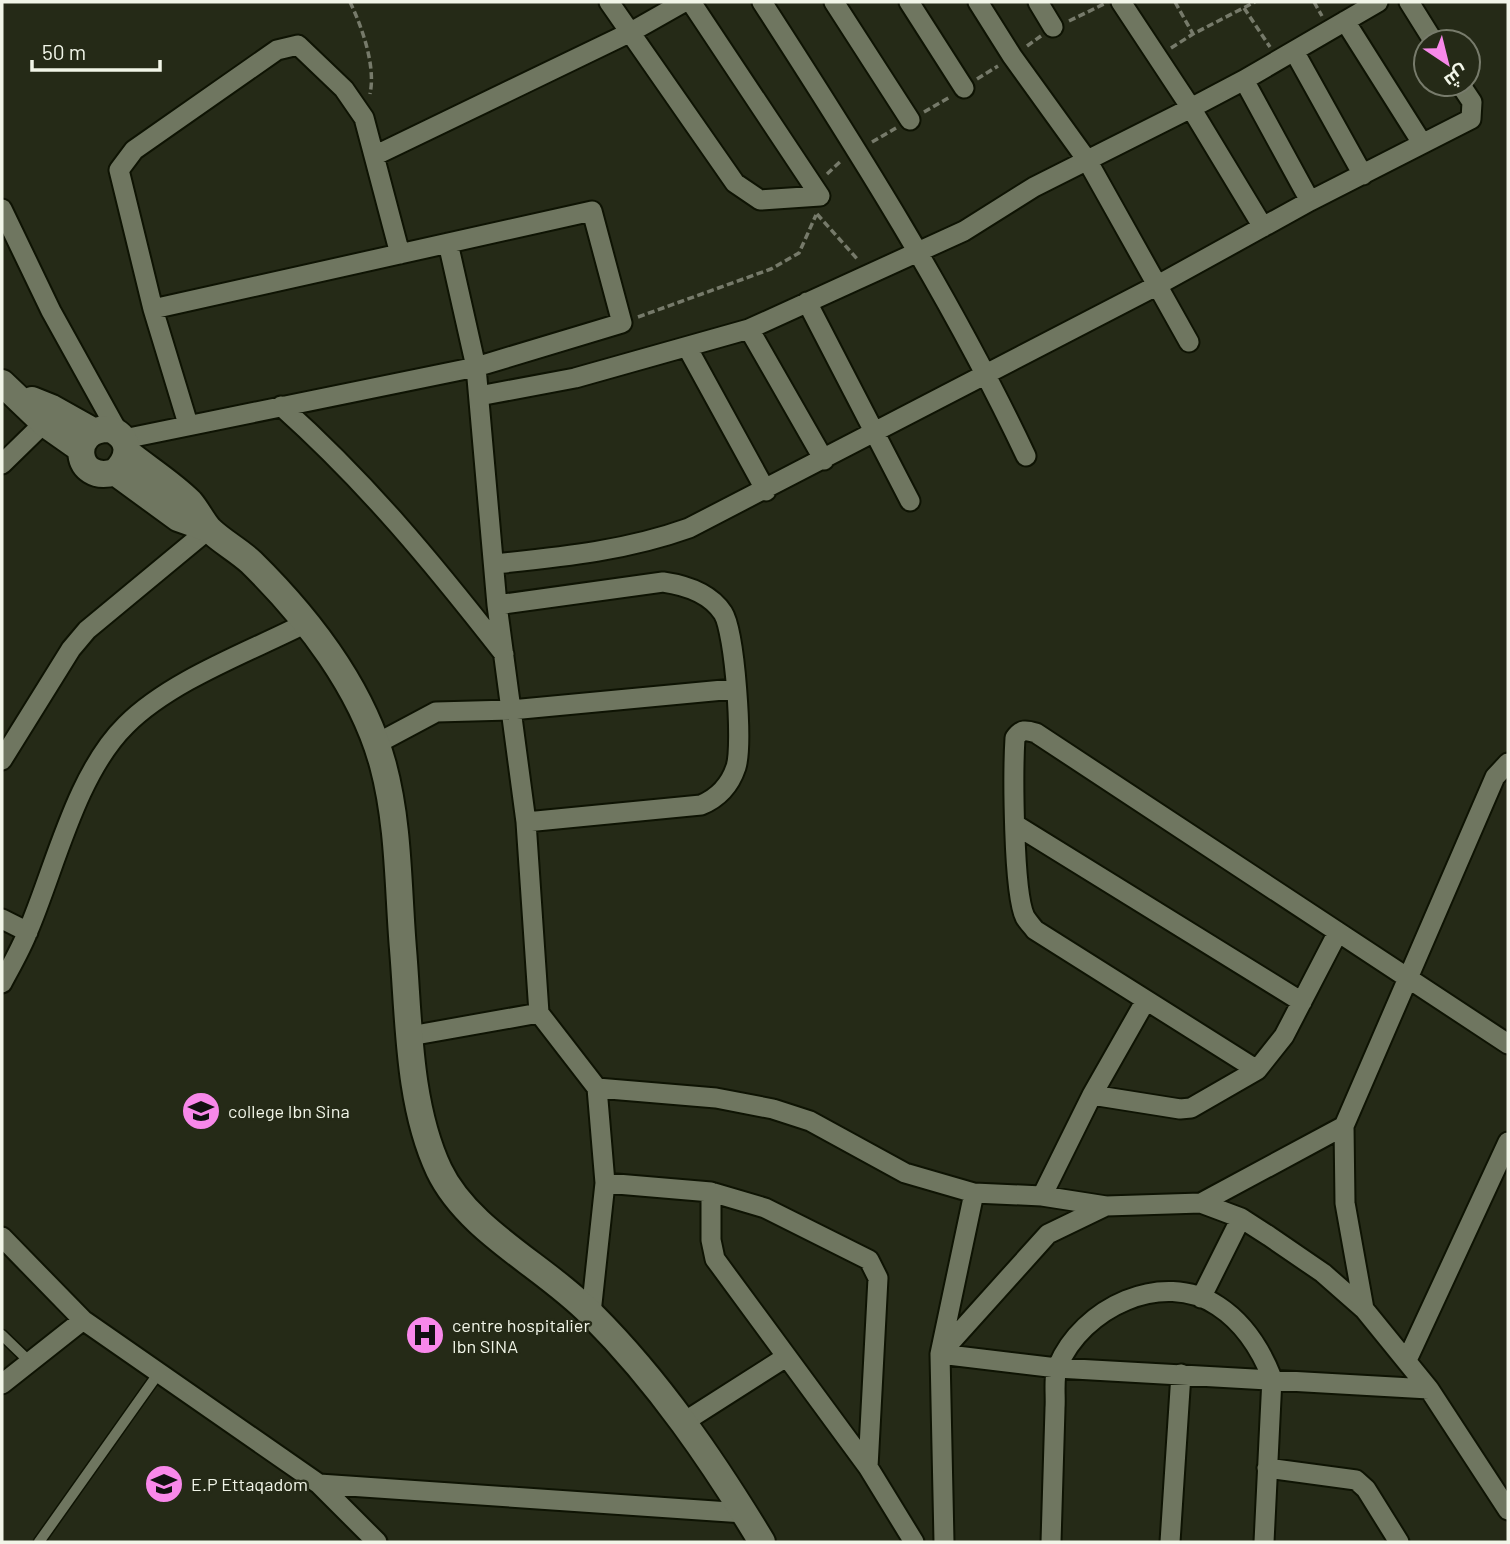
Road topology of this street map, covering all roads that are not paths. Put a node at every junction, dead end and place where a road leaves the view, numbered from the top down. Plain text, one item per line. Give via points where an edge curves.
1 (610, 2) edge
2 (684, 2) edge
3 (691, 2) edge
4 (762, 2) edge
5 (834, 2) edge
6 (909, 2) edge
7 (978, 2) edge
8 (1038, 2) edge
9 (1121, 2) edge
10 (1378, 2) edge
11 (1409, 2) edge
12 (1345, 21) junction
13 (1053, 27) dead end
14 (1425, 28) edge
15 (631, 32) junction
16 (1286, 56) junction
17 (1244, 80) junction
18 (964, 88) dead end
19 (1469, 98) edge
20 (1191, 108) junction
21 (910, 120) dead end
22 (1422, 143) junction
23 (374, 156) junction
24 (1087, 160) junction
25 (1363, 174) junction
26 (1310, 201) junction
27 (2, 209) edge
28 (1263, 227) junction
29 (448, 243) junction
30 (919, 251) junction
31 (400, 254) junction
32 (1156, 286) junction
33 (807, 302) junction
34 (153, 309) junction
35 (749, 329) junction
36 (1189, 342) dead end
37 (687, 347) junction
38 (477, 367) junction
39 (987, 374) junction
40 (9, 389) edge
41 (479, 396) junction
42 (281, 405) junction
43 (44, 423) junction
44 (188, 424) junction
45 (876, 433) junction
46 (110, 446) junction
47 (1026, 456) dead end
48 (824, 460) junction
49 (2, 464) edge
50 (766, 491) junction
51 (909, 501) dead end
52 (209, 529) junction
53 (494, 564) junction
54 (497, 605) junction
55 (306, 623) junction
56 (505, 655) junction
57 (734, 688) junction
58 (511, 710) junction
59 (376, 744) junction
60 (2, 760) edge
61 (1508, 763) edge
62 (526, 822) junction
63 (1016, 825) junction
64 (2, 919) edge
65 (28, 932) junction
66 (1338, 932) junction
67 (1410, 979) junction
68 (2, 983) edge
69 (1146, 1000) junction
70 (1301, 1002) junction
71 (538, 1013) junction
72 (410, 1035) junction
73 (1508, 1044) edge
74 (1257, 1070) junction
75 (597, 1088) junction
76 (1092, 1095) junction
77 (1344, 1126) junction
78 (1508, 1142) edge
79 (605, 1183) junction
80 (711, 1192) junction
81 (974, 1193) junction
82 (1042, 1196) junction
83 (1201, 1203) junction
84 (1106, 1206) junction
85 (1241, 1218) junction
86 (2, 1237) edge
87 (1201, 1298) junction
88 (1364, 1309) junction
89 (591, 1313) junction
90 (83, 1320) junction
91 (2, 1335) edge
92 (940, 1354) junction
93 (786, 1357) junction
94 (1407, 1360) junction
95 (30, 1362) junction
96 (1057, 1368) junction
97 (158, 1374) junction
98 (1181, 1374) junction
99 (1272, 1378) junction
100 (2, 1384) edge
101 (1429, 1389) junction
102 (684, 1422) junction
103 (868, 1467) junction
104 (1267, 1468) junction
105 (319, 1484) junction
106 (1508, 1510) edge
107 (744, 1513) junction
108 (39, 1542) edge
109 (377, 1542) edge
110 (762, 1542) edge
111 (914, 1542) edge
112 (944, 1542) edge
113 (1051, 1542) edge
114 (1170, 1542) edge
115 (1264, 1542) edge
116 (1399, 1542) edge

1 - 15 street
2 - 15 street
3 - 15 street via 820,197 760,200 735,183
4 - 30 street
5 - 21 street
6 - 18 street
7 - 24 street
8 - 13 street
9 - 20 street
10 - 12 street
11 - 14 street
12 - 16 street
12 - 22 street
15 - 23 street
16 - 17 street
16 - 25 street
17 - 20 street
17 - 26 street
19 - 22 street via 1471,119
20 - 24 street
20 - 28 street
22 - 25 street
23 - 31 street
23 - 34 street via 364,118 344,89 308,52 287,45 125,158 119,170
24 - 30 street via 964,231
24 - 32 street
25 - 26 street
26 - 28 street
27 - 46 street
28 - 32 street
29 - 31 street
29 - 38 street
29 - 38 street via 592,211 622,323
30 - 33 street
30 - 39 street
31 - 34 street
32 - 36 street
32 - 39 street
33 - 35 street
33 - 45 street
34 - 44 street
35 - 37 street
35 - 48 street
37 - 41 street via 575,378
37 - 50 street
38 - 41 street
38 - 42 street
39 - 45 street
39 - 47 street
40 - 43 main road
40 - 46 main road via 52,408
41 - 53 street
42 - 44 street
42 - 56 street via 382,503
43 - 46 main road
43 - 49 street
44 - 46 street
45 - 48 street
45 - 51 street
46 - 52 main road via 177,519
48 - 50 street
50 - 53 street via 648,543 598,554
52 - 55 main road via 250,561
52 - 60 street via 88,630 71,649
53 - 54 street
54 - 56 street
54 - 57 street via 663,582 687,587 722,612 733,647
55 - 59 main road via 353,694
55 - 65 street via 206,672 126,725 94,771 68,825
56 - 58 street
57 - 58 street
57 - 62 street via 740,744 736,767 715,799 701,805
58 - 59 street via 436,712
58 - 62 street
59 - 72 main road via 394,835
61 - 67 street via 1495,777
62 - 71 street
63 - 66 street via 1015,738 1026,730
63 - 69 street via 1026,919 1035,930
63 - 70 street
64 - 65 street
65 - 68 street
66 - 67 street
66 - 70 street
67 - 73 street
67 - 77 street
69 - 74 street
69 - 76 street
70 - 74 street via 1284,1037
71 - 72 street
71 - 75 street
72 - 89 main road via 432,1152 457,1199
74 - 76 street via 1180,1110
75 - 79 street
75 - 81 street via 716,1098 773,1109 810,1122 905,1173
76 - 82 street
77 - 83 street
77 - 88 street via 1345,1203
78 - 94 street
79 - 80 street
79 - 89 street
80 - 93 street via 710,1240 715,1259
80 - 103 street via 765,1208 869,1260 876,1268
81 - 82 street
81 - 92 street
82 - 84 street
83 - 84 street
83 - 85 street
84 - 92 street via 1048,1234
85 - 87 street
85 - 88 street via 1323,1273
86 - 90 street
87 - 96 street via 1147,1292 1123,1300 1074,1337
87 - 99 street via 1242,1328 1262,1353
88 - 94 street
89 - 102 main road
90 - 95 street
90 - 97 street
91 - 95 lane
92 - 96 street
92 - 112 street
93 - 102 street
93 - 103 street
94 - 101 street
95 - 100 street
96 - 98 street
96 - 113 street
97 - 105 street
97 - 108 lane
98 - 99 street
98 - 114 street
99 - 101 street
99 - 104 street
101 - 106 street
102 - 107 main road
103 - 111 street
104 - 115 street
104 - 116 street via 1356,1480
105 - 107 street
105 - 109 street
107 - 110 main road

